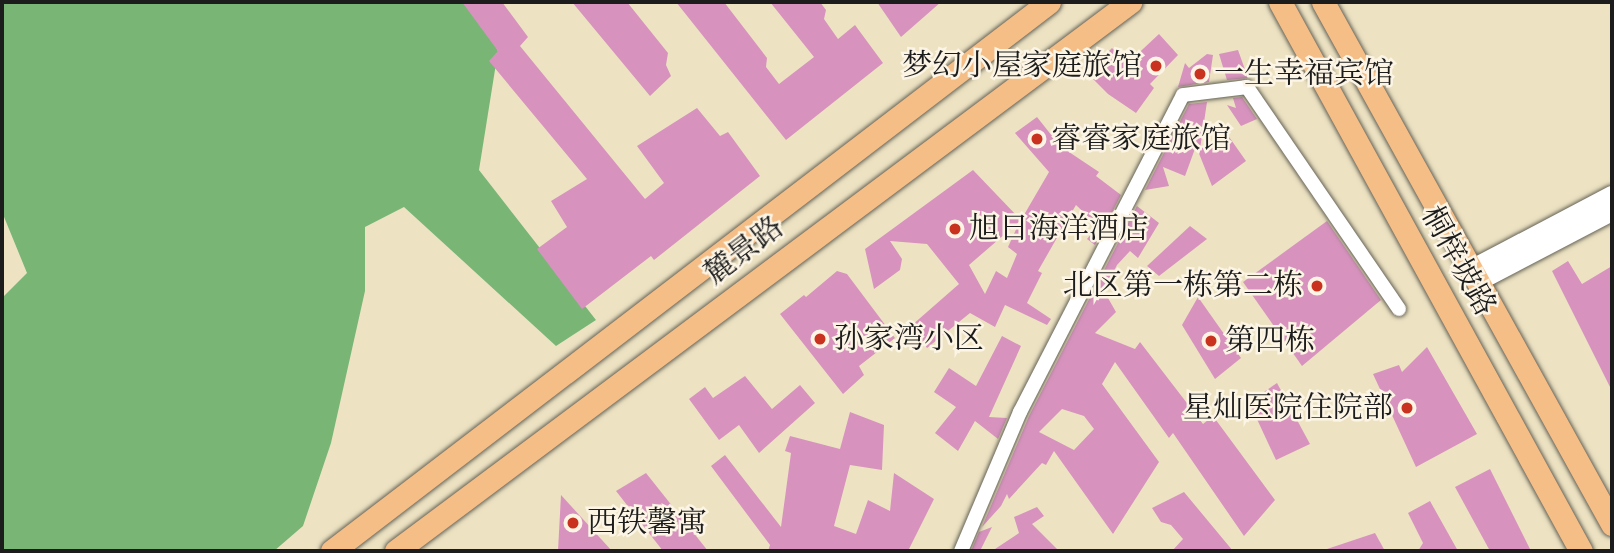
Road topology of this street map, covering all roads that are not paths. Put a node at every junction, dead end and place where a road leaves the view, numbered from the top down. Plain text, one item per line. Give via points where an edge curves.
1 (1049, 2) edge
2 (1130, 2) edge
3 (1280, 2) edge
4 (1323, 2) edge
5 (1612, 195) edge
6 (1612, 212) edge
7 (1475, 276) junction
8 (1399, 309) dead end
9 (1612, 524) edge
10 (332, 551) edge
11 (396, 551) edge
12 (961, 551) edge
13 (1581, 551) edge

1 - 10 main road, 麓景路
2 - 11 main road, 麓景路
3 - 13 main road, 桐梓坡路
4 - 7 main road, 桐梓坡路
5 - 7 street
6 - 7 street
7 - 9 main road, 桐梓坡路
8 - 12 street via 1247,87 1183,95 1020,412

